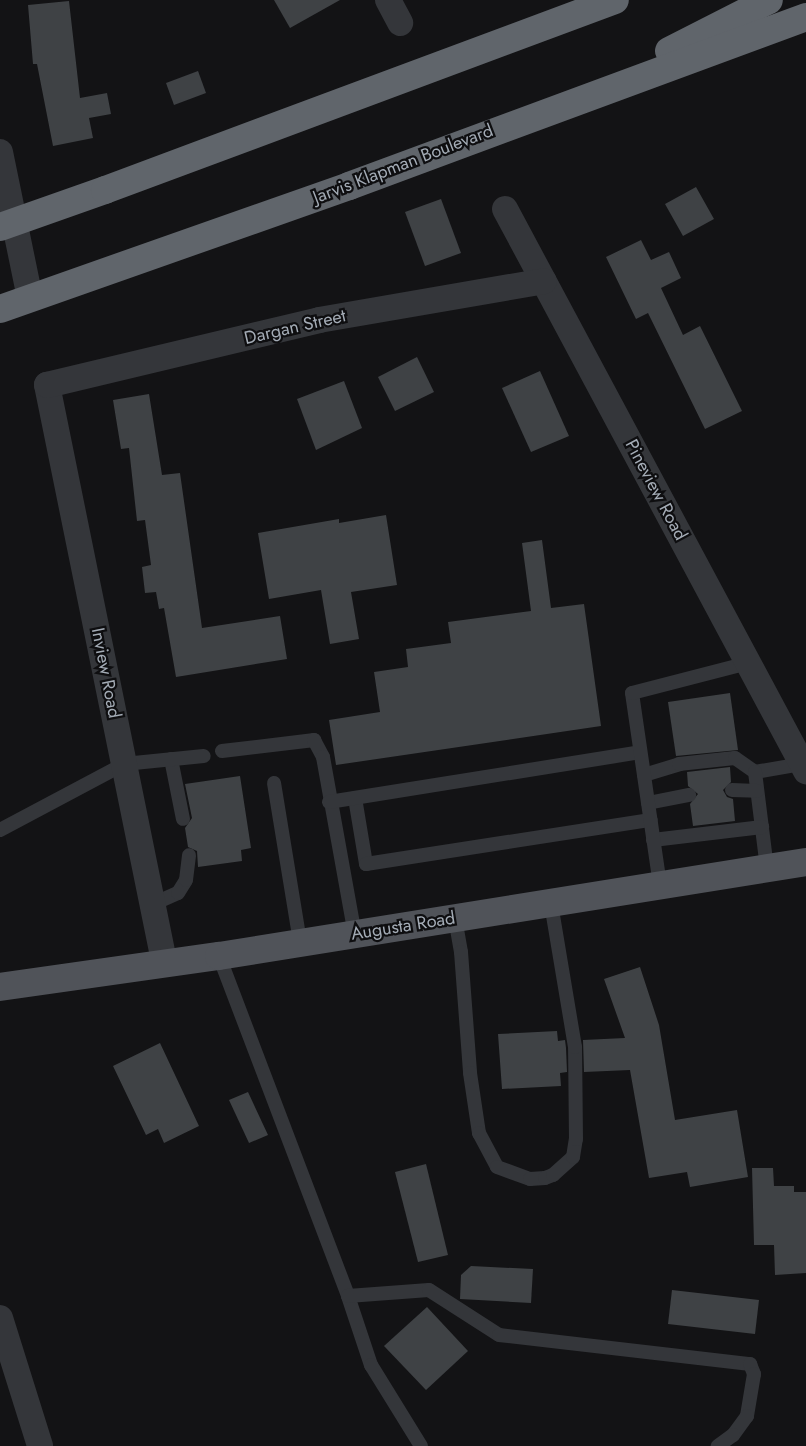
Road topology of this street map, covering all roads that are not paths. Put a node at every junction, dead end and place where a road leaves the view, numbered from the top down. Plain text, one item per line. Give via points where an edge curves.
1 (388, 0) edge
2 (615, 0) edge
3 (769, 0) edge
4 (806, 17) edge
5 (400, 23) dead end
6 (567, 104) junction
7 (0, 152) edge
8 (505, 209) dead end
9 (7, 225) edge
10 (544, 281) junction
11 (30, 298) junction
12 (0, 309) edge
13 (47, 385) joint
14 (748, 663) junction
15 (222, 751) dead end
16 (640, 752) junction
17 (204, 756) dead end
18 (172, 759) junction
19 (124, 764) junction
20 (804, 768) edge
21 (755, 772) junction
22 (644, 774) junction
23 (274, 783) dead end
24 (732, 790) dead end
25 (757, 791) junction
26 (689, 795) dead end
27 (355, 798) junction
28 (329, 802) junction
29 (648, 803) junction
30 (183, 819) dead end
31 (651, 820) junction
32 (762, 827) junction
33 (0, 830) edge
34 (653, 840) junction
35 (189, 855) dead end
36 (806, 862) edge
37 (767, 868) junction
38 (660, 885) junction
39 (550, 903) junction
40 (153, 904) junction
41 (455, 918) junction
42 (355, 934) junction
43 (300, 942) junction
44 (219, 956) junction
45 (164, 961) junction
46 (0, 987) edge
47 (348, 1296) junction
48 (0, 1318) edge
49 (40, 1446) edge
50 (421, 1446) edge
51 (718, 1446) edge

1 - 5 street
2 - 9 highway
3 - 6 highway
4 - 6 highway, Jarvis Klapman Boulevard
6 - 11 highway, Jarvis Klapman Boulevard via 349,186
7 - 9 street
8 - 10 street, Pineview Road
9 - 11 street
10 - 13 street, Dargan Street via 319,320
10 - 14 street, Pineview Road
11 - 12 highway, Jarvis Klapman Boulevard
13 - 19 street, Inview Road
14 - 16 lane via 632,693
14 - 20 street, Pineview Road
15 - 28 lane via 314,740 323,757
16 - 22 lane
16 - 27 lane
17 - 18 lane
18 - 19 lane
18 - 30 lane
19 - 33 lane
19 - 40 street, Inview Road
20 - 21 lane
21 - 22 lane via 735,758 679,764
21 - 25 lane
22 - 29 lane
23 - 43 lane
24 - 25 lane
25 - 32 lane
26 - 29 lane
27 - 28 lane
27 - 31 lane via 366,864
28 - 42 lane
29 - 31 lane
31 - 34 lane
32 - 34 lane
32 - 37 lane
34 - 38 lane
35 - 40 lane via 186,880 178,893
36 - 37 main road, Augusta Road
37 - 38 main road, Augusta Road
38 - 39 main road, Augusta Road
39 - 41 main road, Augusta Road
39 - 41 lane via 575,1047 576,1139 573,1157 545,1178 530,1179 497,1166 479,1133
40 - 45 street, Inview Road
41 - 42 main road, Augusta Road
42 - 43 main road, Augusta Road
43 - 44 main road, Augusta Road
44 - 45 main road, Augusta Road
44 - 47 lane
45 - 46 main road, Augusta Road
47 - 50 lane via 371,1366
47 - 51 lane via 429,1290 499,1335 750,1364 754,1374 747,1416
48 - 49 street

